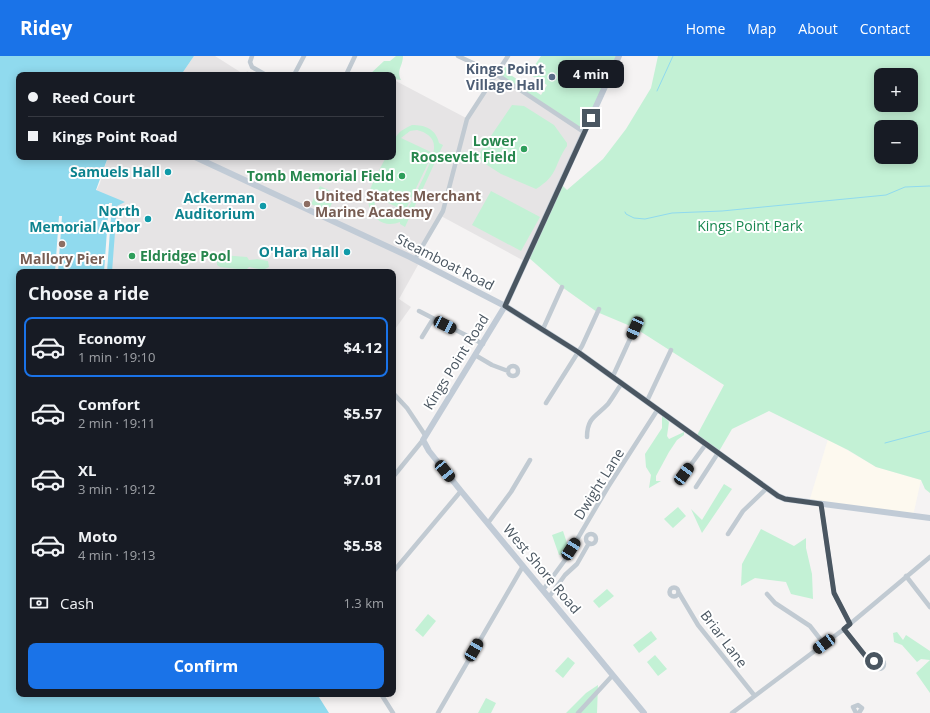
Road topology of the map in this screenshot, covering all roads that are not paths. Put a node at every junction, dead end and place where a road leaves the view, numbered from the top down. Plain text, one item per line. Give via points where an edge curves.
1 (252, 56) edge
2 (304, 56) edge
3 (355, 56) edge
4 (458, 56) edge
5 (508, 56) edge
6 (619, 56) edge
7 (261, 72) edge
8 (296, 72) edge
9 (347, 72) edge
10 (496, 74) junction
11 (584, 132) junction
12 (201, 160) edge
13 (415, 259) junction
14 (562, 287) dead end
15 (505, 306) junction
16 (599, 309) dead end
17 (419, 311) dead end
18 (433, 319) junction
19 (635, 328) dead end
20 (543, 329) junction
21 (422, 337) dead end
22 (483, 344) junction
23 (671, 350) dead end
24 (578, 352) junction
25 (476, 355) junction
26 (508, 371) dead end
27 (613, 376) junction
28 (622, 383) junction
29 (396, 396) edge
30 (647, 401) junction
31 (546, 403) dead end
32 (658, 409) junction
33 (587, 437) dead end
34 (424, 438) junction
35 (706, 444) junction
36 (718, 453) junction
37 (530, 460) dead end
38 (396, 473) edge
39 (684, 474) dead end
40 (696, 487) dead end
41 (767, 488) junction
42 (461, 491) junction
43 (821, 504) junction
44 (930, 518) edge
45 (488, 523) junction
46 (728, 534) dead end
47 (589, 543) dead end
48 (930, 557) edge
49 (523, 566) junction
50 (396, 568) edge
51 (906, 576) junction
52 (543, 590) junction
53 (679, 593) dead end
54 (768, 594) dead end
55 (549, 596) junction
56 (930, 607) edge
57 (850, 624) junction
58 (844, 629) junction
59 (824, 644) junction
60 (874, 663) dead end
61 (612, 676) junction
62 (754, 695) junction
63 (383, 697) edge
64 (393, 713) edge
65 (438, 713) edge
66 (578, 713) edge
67 (644, 713) edge
68 (732, 713) edge

1 - 7 street via 252,67
2 - 8 street
3 - 9 street
4 - 10 street
5 - 10 street
6 - 11 street, Kings Point Road
10 - 11 street
10 - 13 street via 468,119 443,211
11 - 15 street, Kings Point Road
12 - 13 street, Steamboat Road
13 - 15 street, Steamboat Road
14 - 20 street
15 - 20 street, Steamboat Road
15 - 22 street, Kings Point Road
16 - 24 street
17 - 18 street
18 - 21 street
18 - 22 street
19 - 27 street
20 - 24 street, Steamboat Road
22 - 25 street, Kings Point Road
23 - 30 street
24 - 27 street, Steamboat Road
24 - 31 street
25 - 26 street
25 - 34 street, Kings Point Road
27 - 28 street, Steamboat Road
28 - 30 street, Steamboat Road
28 - 33 street via 608,404 592,419 587,427
29 - 34 street via 407,408
30 - 32 street, Steamboat Road
32 - 35 street, Steamboat Road
32 - 52 street, Dwight Lane via 565,560
34 - 38 street
34 - 42 street, West Shore Road via 429,451
35 - 36 street, Steamboat Road
35 - 39 street
36 - 40 street
36 - 41 street, Steamboat Road
37 - 45 street
41 - 43 street, Steamboat Road via 785,499
41 - 46 street via 743,511
42 - 45 street, West Shore Road
42 - 50 street
43 - 44 street, Steamboat Road
43 - 57 street via 834,593
45 - 49 street, West Shore Road
47 - 55 street via 577,564
48 - 51 street
49 - 52 street, West Shore Road
49 - 65 street
51 - 56 street
51 - 57 street
52 - 55 street, West Shore Road
53 - 62 street, Briar Lane via 698,625
54 - 59 street via 775,603 810,626
55 - 61 street, West Shore Road
57 - 58 street
58 - 59 street
58 - 60 street
59 - 62 street
61 - 66 street
61 - 67 street, West Shore Road
62 - 68 street
63 - 64 street

